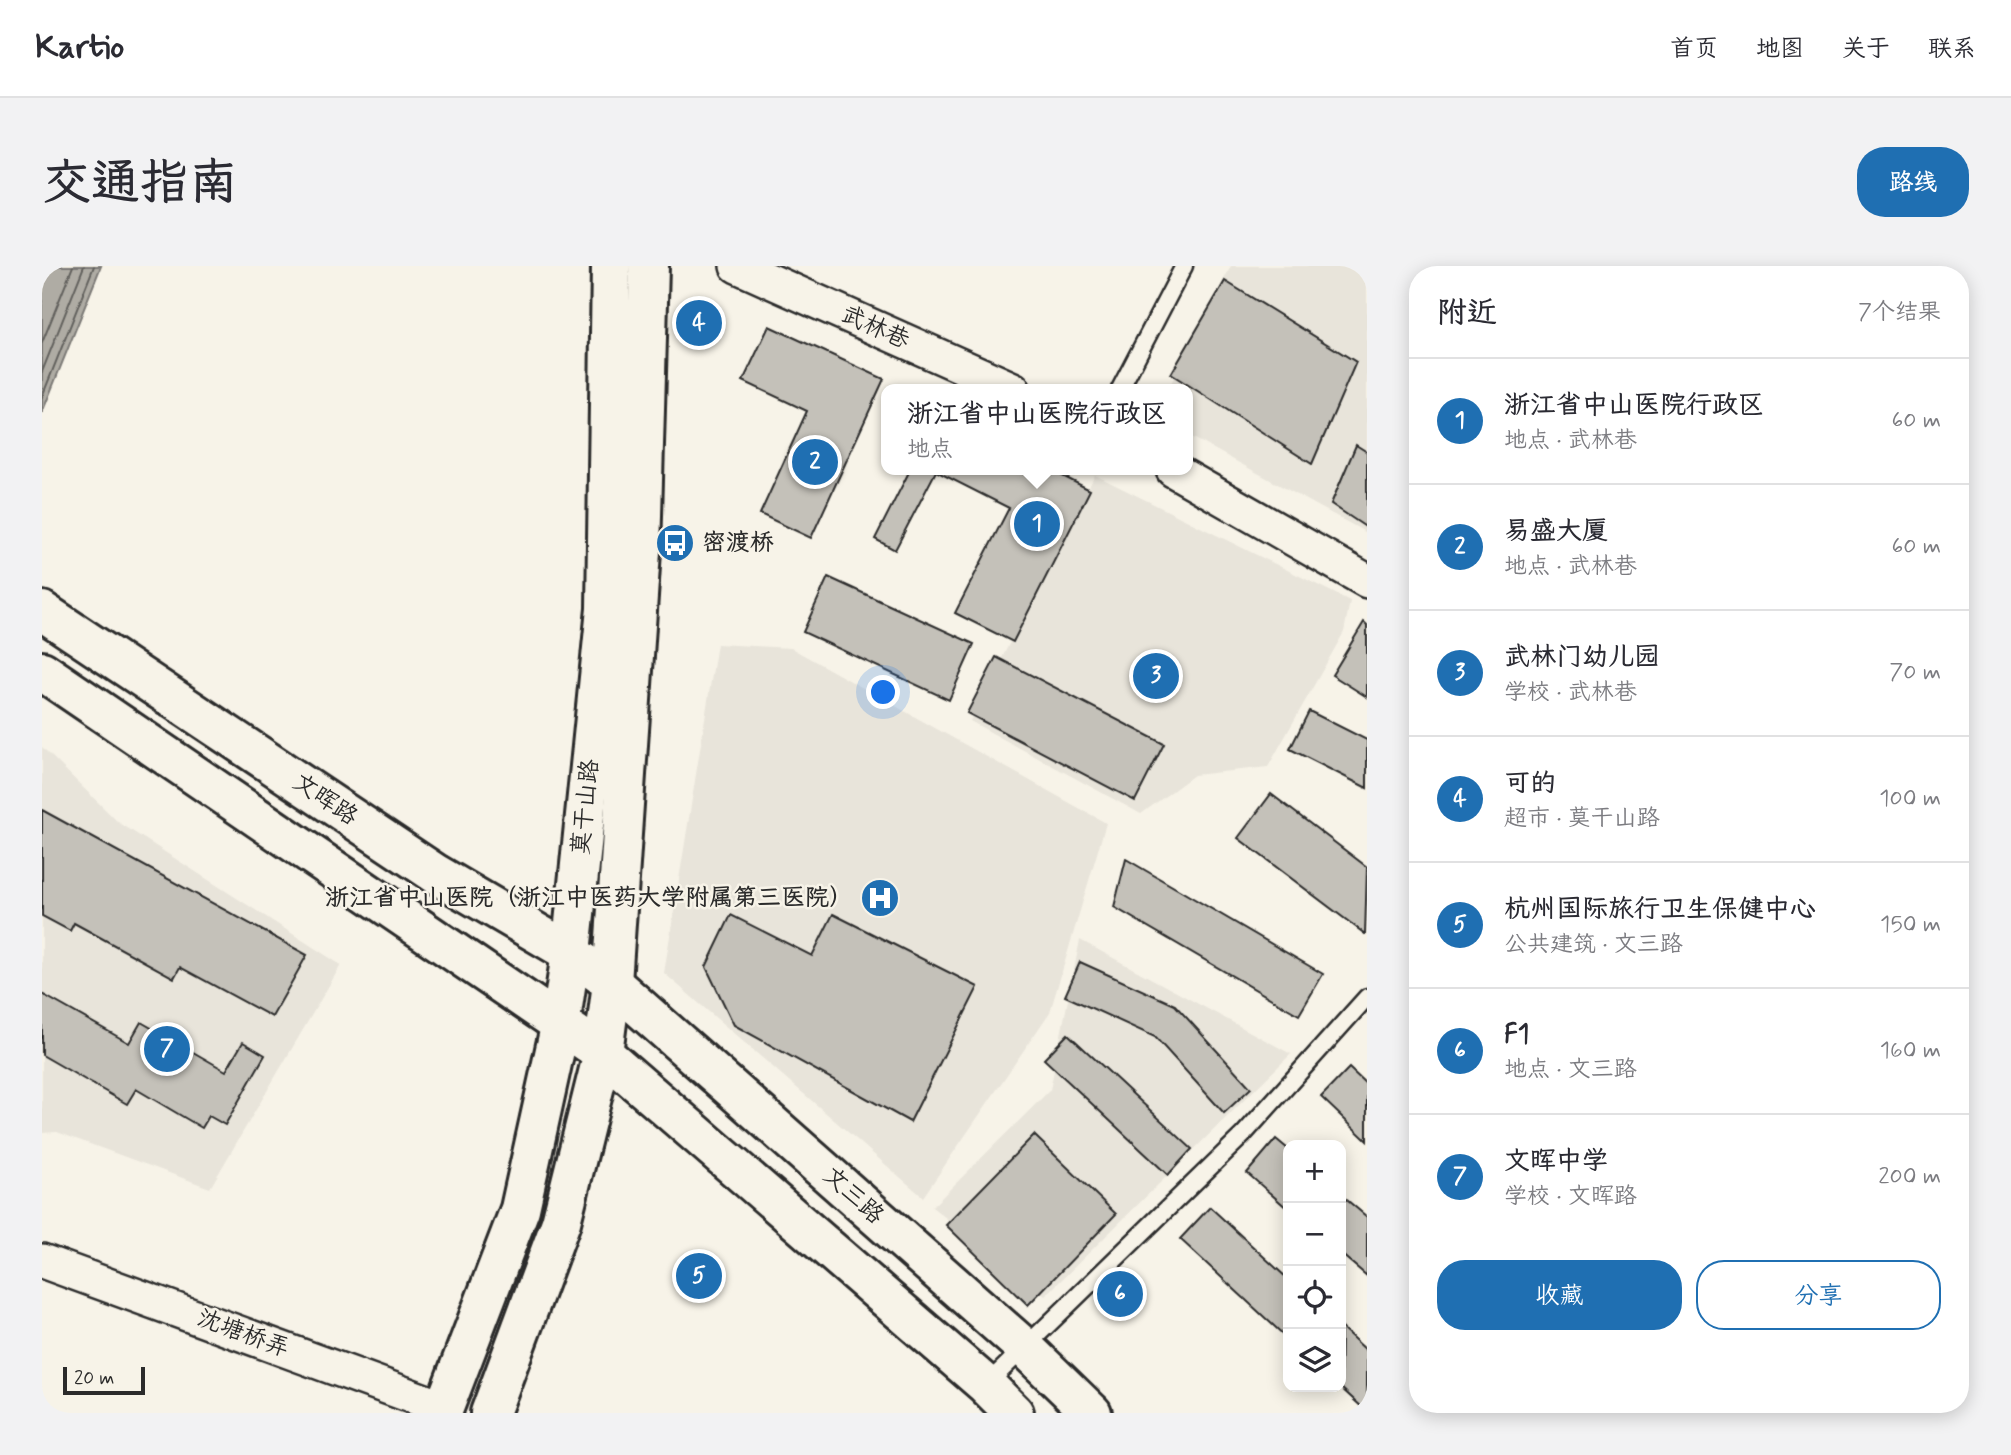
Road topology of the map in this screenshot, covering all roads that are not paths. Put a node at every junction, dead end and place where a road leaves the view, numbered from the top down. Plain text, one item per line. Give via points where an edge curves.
1 (611, 266) edge
2 (649, 266) edge
3 (737, 266) edge
4 (1184, 266) edge
5 (1002, 384) edge
6 (1123, 384) edge
7 (1182, 475) edge
8 (1367, 581) edge
9 (42, 611) edge
10 (42, 671) edge
11 (571, 953) junction
12 (612, 983) junction
13 (1367, 997) edge
14 (560, 1027) junction
15 (603, 1053) junction
16 (42, 1261) edge
17 (1026, 1349) junction
18 (986, 1385) junction
19 (443, 1410) edge
20 (490, 1413) edge
21 (1014, 1413) edge
22 (1092, 1413) edge

1 - 11 main road, 莫干山路 via 606,609
2 - 12 main road, 莫干山路 via 641,551
3 - 5 street, 武林巷
4 - 6 lane
7 - 8 street
9 - 11 main road, 文晖路 via 436,874
10 - 14 main road
11 - 12 main road, 文晖路
11 - 14 main road, 莫干山路
12 - 15 main road, 莫干山路
12 - 17 main road, 文三路
13 - 17 lane via 1243,1135
14 - 15 main road
14 - 19 main road, 莫干山路 via 520,1209
15 - 18 main road
15 - 20 main road, 莫干山路 via 561,1222
16 - 19 street, 沈塘桥弄
17 - 18 lane
17 - 22 main road, 文三路
18 - 21 main road

